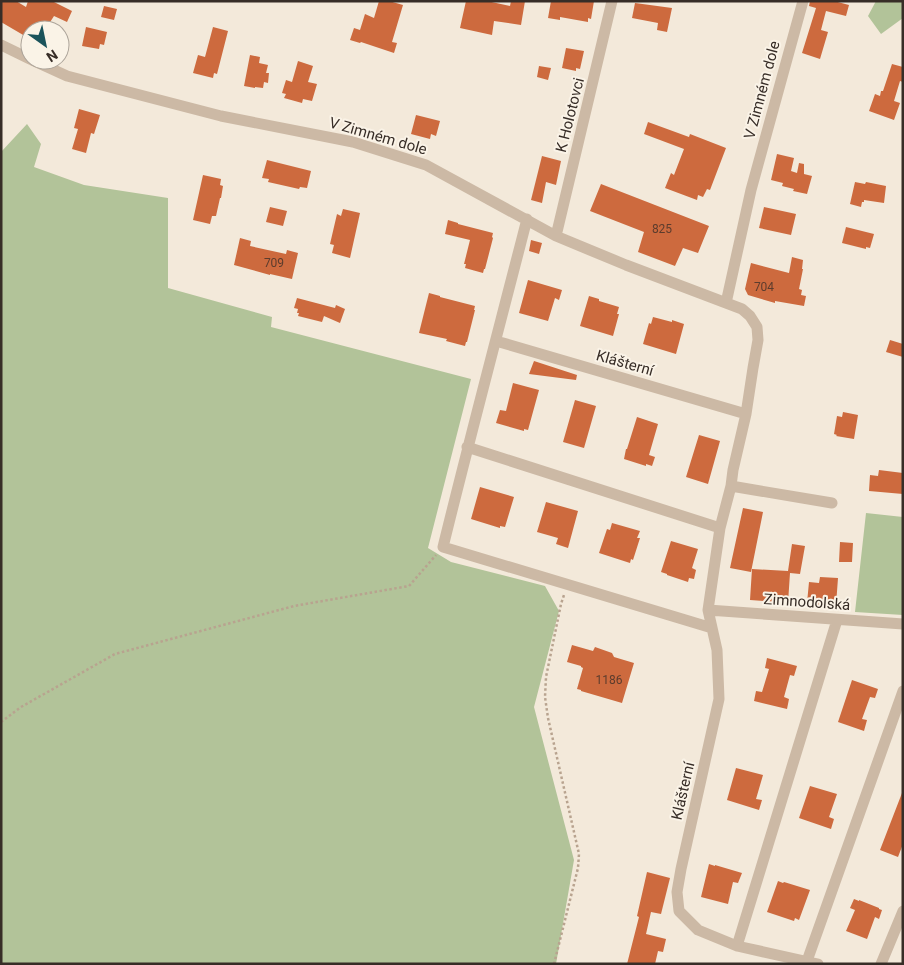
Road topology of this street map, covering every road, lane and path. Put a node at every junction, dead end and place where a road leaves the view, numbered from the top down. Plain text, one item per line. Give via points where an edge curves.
1 (612, 1) edge
2 (803, 1) edge
3 (1, 45) edge
4 (20, 54) edge
5 (54, 70) edge
6 (527, 219) junction
7 (556, 236) junction
8 (726, 304) junction
9 (750, 316) joint
10 (496, 341) junction
11 (746, 414) junction
12 (467, 447) junction
13 (731, 486) junction
14 (832, 503) dead end
15 (720, 528) junction
16 (443, 547) junction
17 (568, 584) junction
18 (708, 610) junction
19 (837, 620) junction
20 (903, 624) edge
21 (712, 628) junction
22 (903, 691) edge
23 (1, 722) edge
24 (903, 911) edge
25 (737, 946) junction
26 (812, 962) edge
27 (554, 964) edge
28 (881, 964) edge

1 - 7 street, K Holotovci
2 - 8 street, V Zimném dole via 751,190
3 - 4 street, V Zimném dole
5 - 6 street, V Zimném dole via 221,116 353,142 426,164
6 - 7 street, V Zimném dole
6 - 10 street
7 - 8 street, V Zimném dole
8 - 9 street, V Zimném dole via 742,309
9 - 11 street, Klášterní via 757,327 758,340
10 - 11 street, Klášterní
10 - 12 street
11 - 13 street, Klášterní
12 - 15 street
12 - 16 street
13 - 14 street
13 - 15 street, Klášterní
15 - 18 street, Klášterní
16 - 17 street
16 - 23 path via 409,586 294,606 115,654 20,707
17 - 21 street
17 - 27 path via 560,604 544,697 579,854
18 - 19 street, Zimnodolská
18 - 21 street, Klášterní
19 - 20 street, Zimnodolská
19 - 25 street
21 - 25 street, Klášterní via 717,650 719,700 677,892 679,911 698,930
22 - 26 street
24 - 28 street
25 - 26 street, Klášterní

